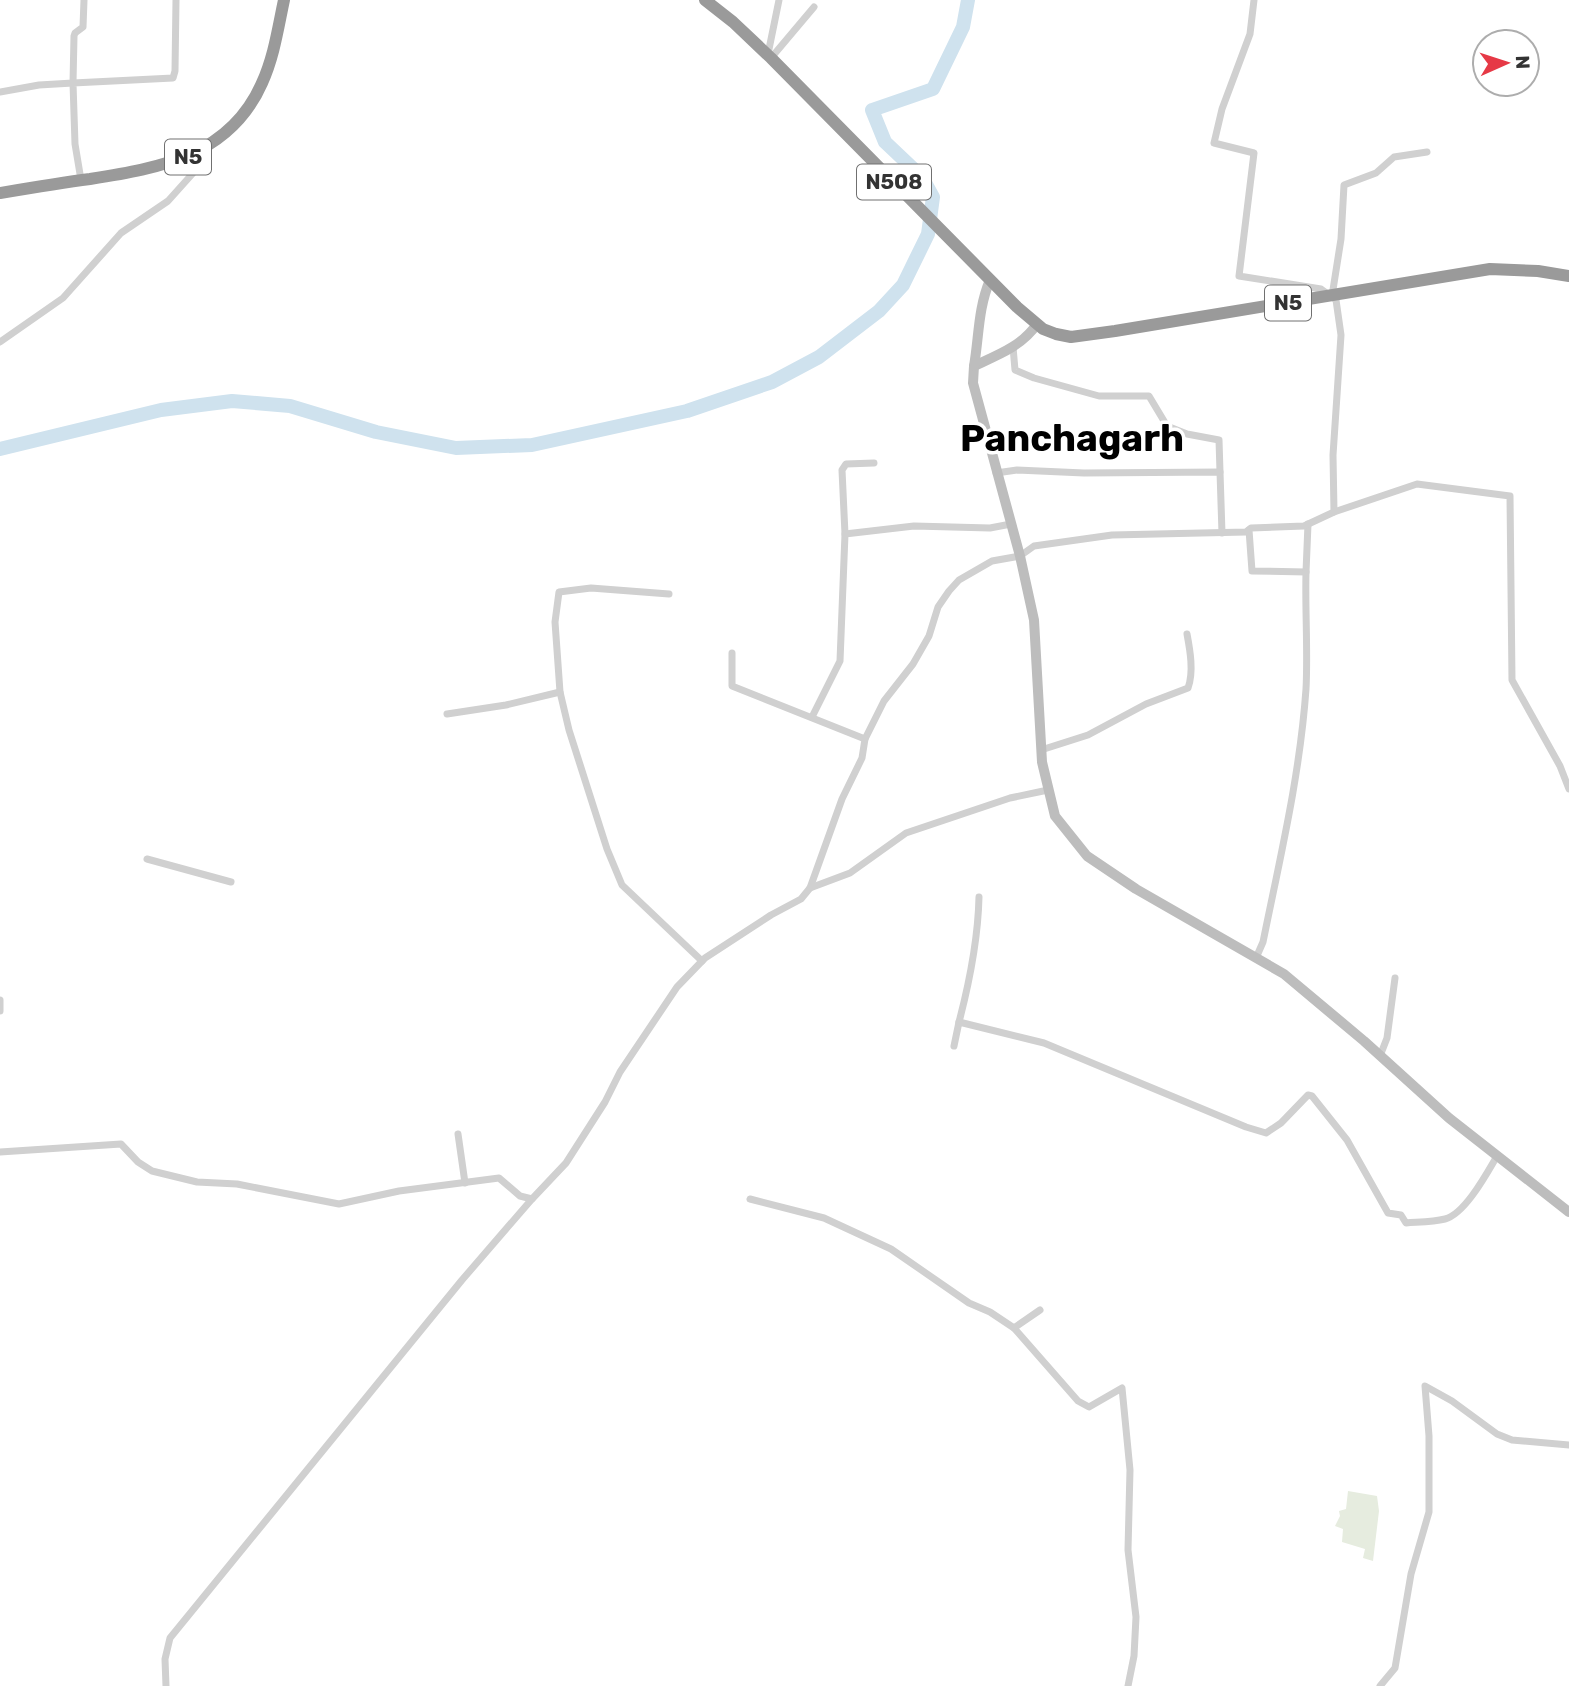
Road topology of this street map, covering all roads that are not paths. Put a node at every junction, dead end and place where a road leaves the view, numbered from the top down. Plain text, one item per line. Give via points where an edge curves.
1 (84, 0) edge
2 (176, 0) edge
3 (284, 0) edge
4 (705, 0) edge
5 (779, 0) edge
6 (1254, 0) edge
7 (814, 7) dead end
8 (769, 57) junction
9 (73, 83) junction
10 (0, 92) edge
11 (201, 150) junction
12 (1427, 152) dead end
13 (82, 180) junction
14 (0, 192) edge
15 (1569, 276) edge
16 (990, 280) junction
17 (1332, 296) junction
18 (1017, 306) joint
19 (1037, 324) junction
20 (0, 342) edge
21 (1013, 347) junction
22 (974, 366) junction
23 (874, 463) dead end
24 (1220, 472) junction
25 (996, 473) junction
26 (1334, 512) junction
27 (1011, 524) junction
28 (1308, 524) junction
29 (1249, 530) junction
30 (1222, 533) junction
31 (845, 534) junction
32 (1020, 556) junction
33 (1306, 572) junction
34 (669, 594) dead end
35 (1187, 634) dead end
36 (732, 653) dead end
37 (560, 692) junction
38 (447, 714) dead end
39 (812, 717) junction
40 (865, 739) junction
41 (1041, 750) junction
42 (1569, 789) edge
43 (1048, 790) junction
44 (147, 859) dead end
45 (231, 882) dead end
46 (810, 888) junction
47 (979, 897) dead end
48 (1256, 958) junction
49 (702, 961) junction
50 (1395, 978) dead end
51 (0, 1000) edge
52 (0, 1011) edge
53 (959, 1022) junction
54 (954, 1046) dead end
55 (1380, 1056) junction
56 (458, 1134) dead end
57 (0, 1152) edge
58 (1497, 1156) junction
59 (465, 1183) junction
60 (532, 1199) junction
61 (750, 1199) dead end
62 (1569, 1212) edge
63 (1040, 1310) dead end
64 (1014, 1328) junction
65 (1569, 1445) edge
66 (166, 1686) edge
67 (1128, 1686) edge
68 (1380, 1686) edge

1 - 9 street via 83,27 75,33
2 - 9 street via 173,78
3 - 11 highway, N5 via 261,85 236,121
4 - 8 highway, N508
5 - 8 street
6 - 17 street via 1250,34 1214,143 1254,153 1239,276 1321,289
7 - 8 street
8 - 16 highway, N508
9 - 10 street
9 - 13 street via 75,144
11 - 13 highway, N5 via 161,166
11 - 20 street via 194,172 168,201 121,233 63,298
12 - 17 street via 1394,156 1376,173 1344,186
13 - 14 highway, N5
15 - 17 highway, N5 via 1490,270
16 - 18 highway, N508
16 - 22 street via 979,316
17 - 19 highway, N5 via 1071,337 1049,333
17 - 26 street via 1341,335 1332,455
18 - 19 highway, N5
19 - 21 street
21 - 22 street
21 - 24 street via 1015,370 1034,378 1099,396 1149,396 1167,426 1219,440
22 - 25 street via 973,383
23 - 31 street via 846,464 842,470
24 - 25 street
24 - 30 street
25 - 27 street
26 - 28 street
26 - 42 street via 1418,484 1510,496 1512,680
27 - 31 street via 990,528 914,526
27 - 32 street
28 - 29 street
28 - 33 street
29 - 30 street
29 - 33 street via 1252,571
30 - 32 street via 1112,536 1034,546
31 - 39 street via 840,661
32 - 40 street via 992,561 949,591 938,607 929,636 884,701
32 - 41 street via 1034,620
33 - 48 street via 1302,732 1263,942
34 - 37 street via 591,588 559,592 555,622
35 - 41 street via 1188,688 1088,735
36 - 39 street via 732,686
37 - 38 street
37 - 49 street via 622,885
39 - 40 street
40 - 46 street via 862,758
41 - 43 street
43 - 46 street via 906,833 850,873
43 - 48 street via 1055,816 1087,856
44 - 45 street
46 - 49 street via 801,899
47 - 53 street via 974,956
48 - 55 street via 1284,974
49 - 60 street via 646,1031 566,1163
50 - 55 street
51 - 52 street
53 - 54 street
53 - 58 street via 1044,1043 1266,1133 1312,1096 1347,1140 1388,1213 1401,1215 1406,1223 1448,1219 1458,1212
55 - 58 street
56 - 59 street
57 - 59 street via 121,1144 152,1171 339,1204
58 - 62 street
59 - 60 street via 499,1178 520,1196
60 - 66 street via 170,1638
61 - 64 street via 824,1219 891,1249
63 - 64 street
64 - 67 street via 1078,1401 1089,1407 1122,1388 1130,1470 1128,1550 1136,1617
65 - 68 street via 1512,1440 1497,1434 1425,1386 1429,1512 1411,1574 1395,1668

